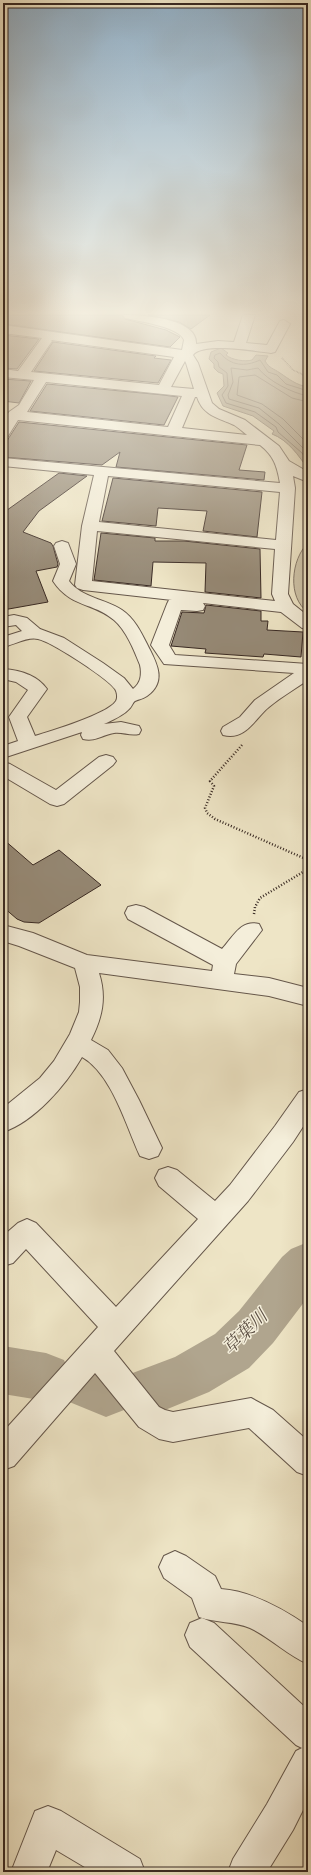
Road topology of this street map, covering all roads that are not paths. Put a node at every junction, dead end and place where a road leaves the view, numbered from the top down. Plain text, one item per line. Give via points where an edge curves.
1 (21, 402) edge
2 (191, 402) edge
3 (204, 402) edge
4 (16, 409) junction
5 (173, 432) junction
6 (3, 433) edge
7 (264, 441) junction
8 (3, 462) edge
9 (284, 464) junction
10 (102, 472) junction
11 (308, 478) edge
12 (288, 488) junction
13 (90, 526) junction
14 (284, 545) junction
15 (62, 546) dead end
16 (280, 610) junction
17 (3, 622) edge
18 (308, 624) edge
19 (35, 633) junction
20 (7, 641) edge
21 (24, 651) dead end
22 (308, 671) edge
23 (3, 674) edge
24 (127, 697) junction
25 (132, 730) dead end
26 (238, 736) road end
27 (29, 744) junction
28 (3, 752) edge
29 (106, 761) dead end
30 (3, 768) edge
31 (136, 912) dead end
32 (252, 930) road end
33 (3, 933) edge
34 (84, 963) junction
35 (223, 971) junction
36 (308, 997) edge
37 (76, 1044) junction
38 (308, 1099) edge
39 (3, 1122) edge
40 (149, 1148) dead end
41 (168, 1178) dead end
42 (216, 1218) junction
43 (3, 1254) edge
44 (116, 1327) junction
45 (95, 1351) junction
46 (3, 1456) edge
47 (308, 1461) edge
48 (175, 1567) dead end
49 (202, 1635) dead end
50 (308, 1647) edge
51 (308, 1733) edge
52 (308, 1764) edge
53 (29, 1872) edge
54 (127, 1872) edge
55 (246, 1872) edge

1 - 4 street
2 - 5 street
3 - 7 street via 214,412 240,423
4 - 5 street
4 - 6 street
5 - 7 street
7 - 9 street via 274,449
8 - 10 street
9 - 11 street
9 - 12 street
10 - 12 street
10 - 13 street
12 - 14 street
13 - 14 street
13 - 16 street via 84,585
14 - 16 street
15 - 24 street via 68,564 61,581 65,589 74,596 104,606 125,620 151,668 150,678 144,690
16 - 18 street
16 - 22 street via 175,604 160,645 170,660
17 - 19 street via 21,621
19 - 20 street
19 - 24 street via 49,636 110,676 122,686
20 - 21 street
22 - 26 street via 261,704
23 - 27 street via 27,679 38,689 34,697 21,709 18,717
24 - 27 street via 125,703 117,710
25 - 30 street via 121,726 112,727
27 - 28 street
29 - 30 street via 57,799
31 - 35 street
32 - 35 street
33 - 34 street via 25,939
34 - 35 street
34 - 37 street via 91,982 92,1002 88,1020
35 - 36 street
37 - 39 street via 48,1086
37 - 40 street via 95,1054 110,1069
38 - 42 street via 239,1193
41 - 42 street
42 - 44 street
43 - 44 street via 27,1231
44 - 45 street
45 - 46 street
45 - 47 street via 149,1417 159,1424 173,1428 251,1413 263,1420
48 - 50 street via 204,1587 211,1605 225,1605 253,1613 292,1634
49 - 51 street
52 - 55 street via 280,1817
53 - 54 street via 48,1824

